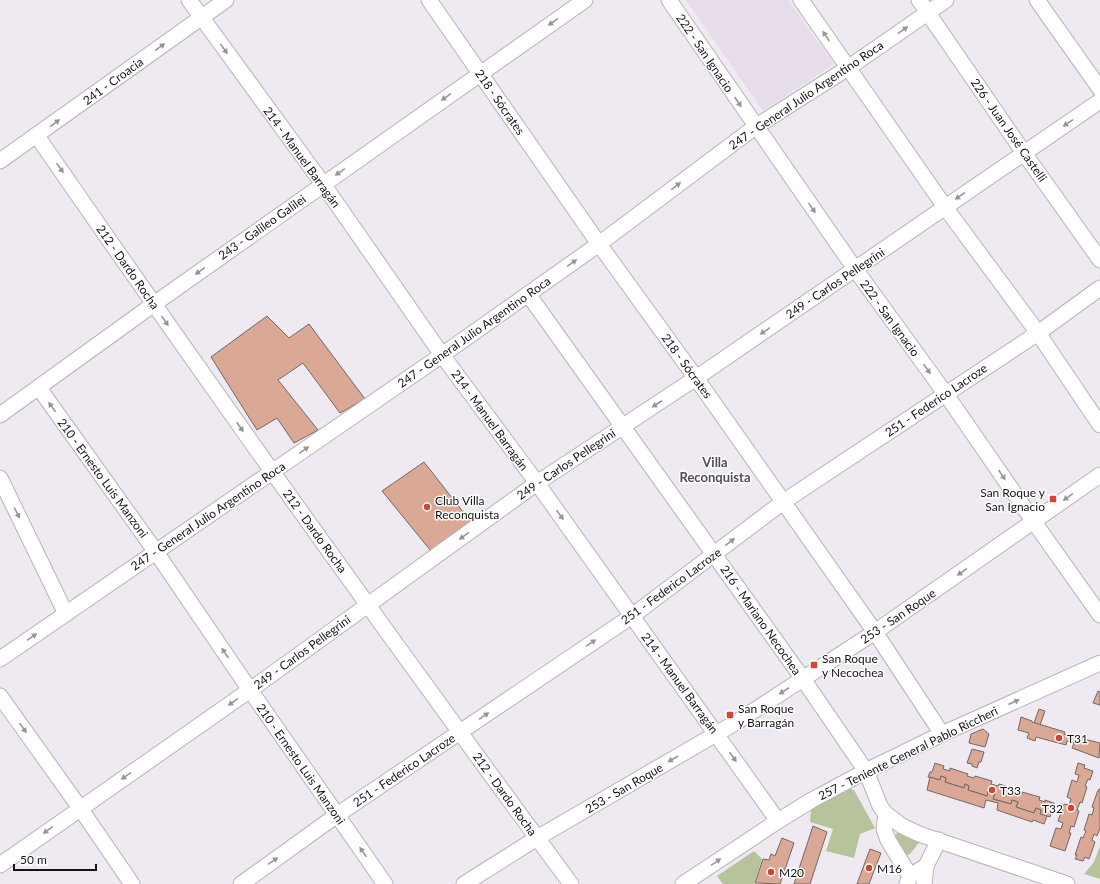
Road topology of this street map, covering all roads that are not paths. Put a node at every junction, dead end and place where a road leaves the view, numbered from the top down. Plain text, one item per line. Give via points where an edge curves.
1 (189, 0) edge
2 (226, 0) edge
3 (429, 0) edge
4 (585, 0) edge
5 (669, 0) edge
6 (801, 0) edge
7 (919, 0) edge
8 (946, 0) edge
9 (1037, 0) edge
10 (928, 13) junction
11 (201, 17) junction
12 (848, 68) junction
13 (480, 74) junction
14 (1100, 89) edge
15 (1100, 101) edge
16 (755, 126) junction
17 (37, 136) junction
18 (1024, 153) junction
19 (0, 162) edge
20 (322, 184) junction
21 (945, 207) junction
22 (599, 244) junction
23 (1100, 260) edge
24 (855, 269) junction
25 (1100, 288) edge
26 (528, 294) junction
27 (154, 304) junction
28 (1038, 333) junction
29 (442, 355) junction
30 (696, 378) junction
31 (39, 388) junction
32 (945, 393) junction
33 (0, 415) edge
34 (1100, 425) edge
35 (623, 426) junction
36 (272, 472) junction
37 (1100, 475) edge
38 (0, 478) edge
39 (537, 483) junction
40 (784, 502) junction
41 (1034, 522) junction
42 (156, 552) junction
43 (714, 554) junction
44 (369, 605) junction
45 (66, 614) junction
46 (1100, 615) edge
47 (632, 616) junction
48 (875, 632) junction
49 (0, 660) edge
50 (1100, 663) edge
51 (803, 679) junction
52 (250, 690) junction
53 (0, 696) edge
54 (460, 732) junction
55 (717, 734) junction
56 (942, 734) junction
57 (866, 771) junction
58 (80, 808) junction
59 (886, 814) junction
60 (338, 815) junction
61 (778, 821) junction
62 (537, 838) junction
63 (939, 840) junction
64 (0, 864) edge
65 (926, 866) junction
66 (908, 880) edge
67 (132, 884) edge
68 (241, 884) edge
69 (385, 884) edge
70 (464, 884) edge
71 (571, 884) edge
72 (683, 884) edge
73 (924, 884) edge
74 (1067, 884) edge

1 - 11 street, 214 - Manuel Barragán
2 - 11 street, 241 - Croacia
3 - 13 street, 218 - Sócrates
4 -> 13 street, 243 - Galileo Galilei
5 -> 16 street, 222 - San Ignacio
12 -> 6 street
7 - 10 street, 226 - Juan José Castelli
8 - 10 street, 247 - General Julio Argentino Roca
9 - 14 street
12 -> 10 street, 247 - General Julio Argentino Roca
10 - 18 street, 226 - Juan José Castelli
17 -> 11 street, 241 - Croacia
11 -> 20 street, 214 - Manuel Barragán
12 - 16 street, 247 - General Julio Argentino Roca
12 - 21 street
13 -> 20 street, 243 - Galileo Galilei
13 - 22 street, 218 - Sócrates
15 -> 18 street, 249 - Carlos Pellegrini
22 -> 16 street, 247 - General Julio Argentino Roca
16 -> 24 street, 222 - San Ignacio
17 - 19 street, 241 - Croacia
17 -> 27 street, 212 - Dardo Rocha
18 -> 21 street, 249 - Carlos Pellegrini
18 - 23 street, 226 - Juan José Castelli
20 -> 27 street, 243 - Galileo Galilei
20 - 29 street, 214 - Manuel Barragán
21 - 24 street, 249 - Carlos Pellegrini
21 - 28 street
26 -> 22 street, 247 - General Julio Argentino Roca
22 - 30 street, 218 - Sócrates
24 -> 30 street, 249 - Carlos Pellegrini
24 -> 32 street, 222 - San Ignacio
25 - 28 street, 251 - Federico Lacroze
26 - 29 street, 247 - General Julio Argentino Roca
26 - 35 street, 216 - Mariano Necochea
27 - 31 street, 243 - Galileo Galilei
27 -> 36 street, 212 - Dardo Rocha
28 - 32 street, 251 - Federico Lacroze
28 - 34 street
36 -> 29 street, 247 - General Julio Argentino Roca
29 - 39 street, 214 - Manuel Barragán
30 -> 35 street, 249 - Carlos Pellegrini
30 - 40 street, 218 - Sócrates
31 - 33 street, 243 - Galileo Galilei
42 -> 31 street, 210 - Ernesto Luis Manzoni
32 - 40 street, 251 - Federico Lacroze
32 -> 41 street, 222 - San Ignacio
35 - 39 street, 249 - Carlos Pellegrini
35 - 43 street, 216 - Mariano Necochea
36 - 42 street, 247 - General Julio Argentino Roca
36 - 44 street, 212 - Dardo Rocha
37 -> 41 street, 253 - San Roque
38 -> 45 street
39 -> 44 street, 249 - Carlos Pellegrini
39 -> 47 street, 214 - Manuel Barragán
43 -> 40 street, 251 - Federico Lacroze
40 - 48 street, 218 - Sócrates
41 - 46 street, 222 - San Ignacio
41 -> 48 street, 253 - San Roque
42 - 45 street, 247 - General Julio Argentino Roca
52 -> 42 street, 210 - Ernesto Luis Manzoni
43 - 47 street, 251 - Federico Lacroze
43 - 51 street, 216 - Mariano Necochea
44 - 52 street, 249 - Carlos Pellegrini
44 - 54 street, 212 - Dardo Rocha
49 -> 45 street, 247 - General Julio Argentino Roca
54 -> 47 street, 251 - Federico Lacroze
47 - 55 street, 214 - Manuel Barragán
48 - 51 street, 253 - San Roque
48 - 56 street, 218 - Sócrates
56 -> 50 street, 257 - Teniente General Pablo Riccheri
51 -> 55 street, 253 - San Roque
51 - 57 street, 216 - Mariano Necochea
52 -> 58 street, 249 - Carlos Pellegrini
52 - 60 street, 210 - Ernesto Luis Manzoni
53 -> 58 street
54 - 60 street, 251 - Federico Lacroze
54 - 62 street, 212 - Dardo Rocha
55 -> 61 street, 214 - Manuel Barragán
55 -> 62 street, 253 - San Roque
56 - 57 street, 257 - Teniente General Pablo Riccheri
57 - 59 street, 216 - Mariano Necochea via 880,806
57 - 61 street, 257 - Teniente General Pablo Riccheri
58 -> 64 street, 249 - Carlos Pellegrini
58 - 67 street
59 - 63 street via 902,826
59 - 66 street via 884,829
68 -> 60 street, 251 - Federico Lacroze
69 -> 60 street, 210 - Ernesto Luis Manzoni
72 -> 61 street, 257 - Teniente General Pablo Riccheri
62 - 70 street, 253 - San Roque
62 - 71 street, 212 - Dardo Rocha
63 - 65 street
63 - 74 street
65 - 66 street
65 - 73 street

